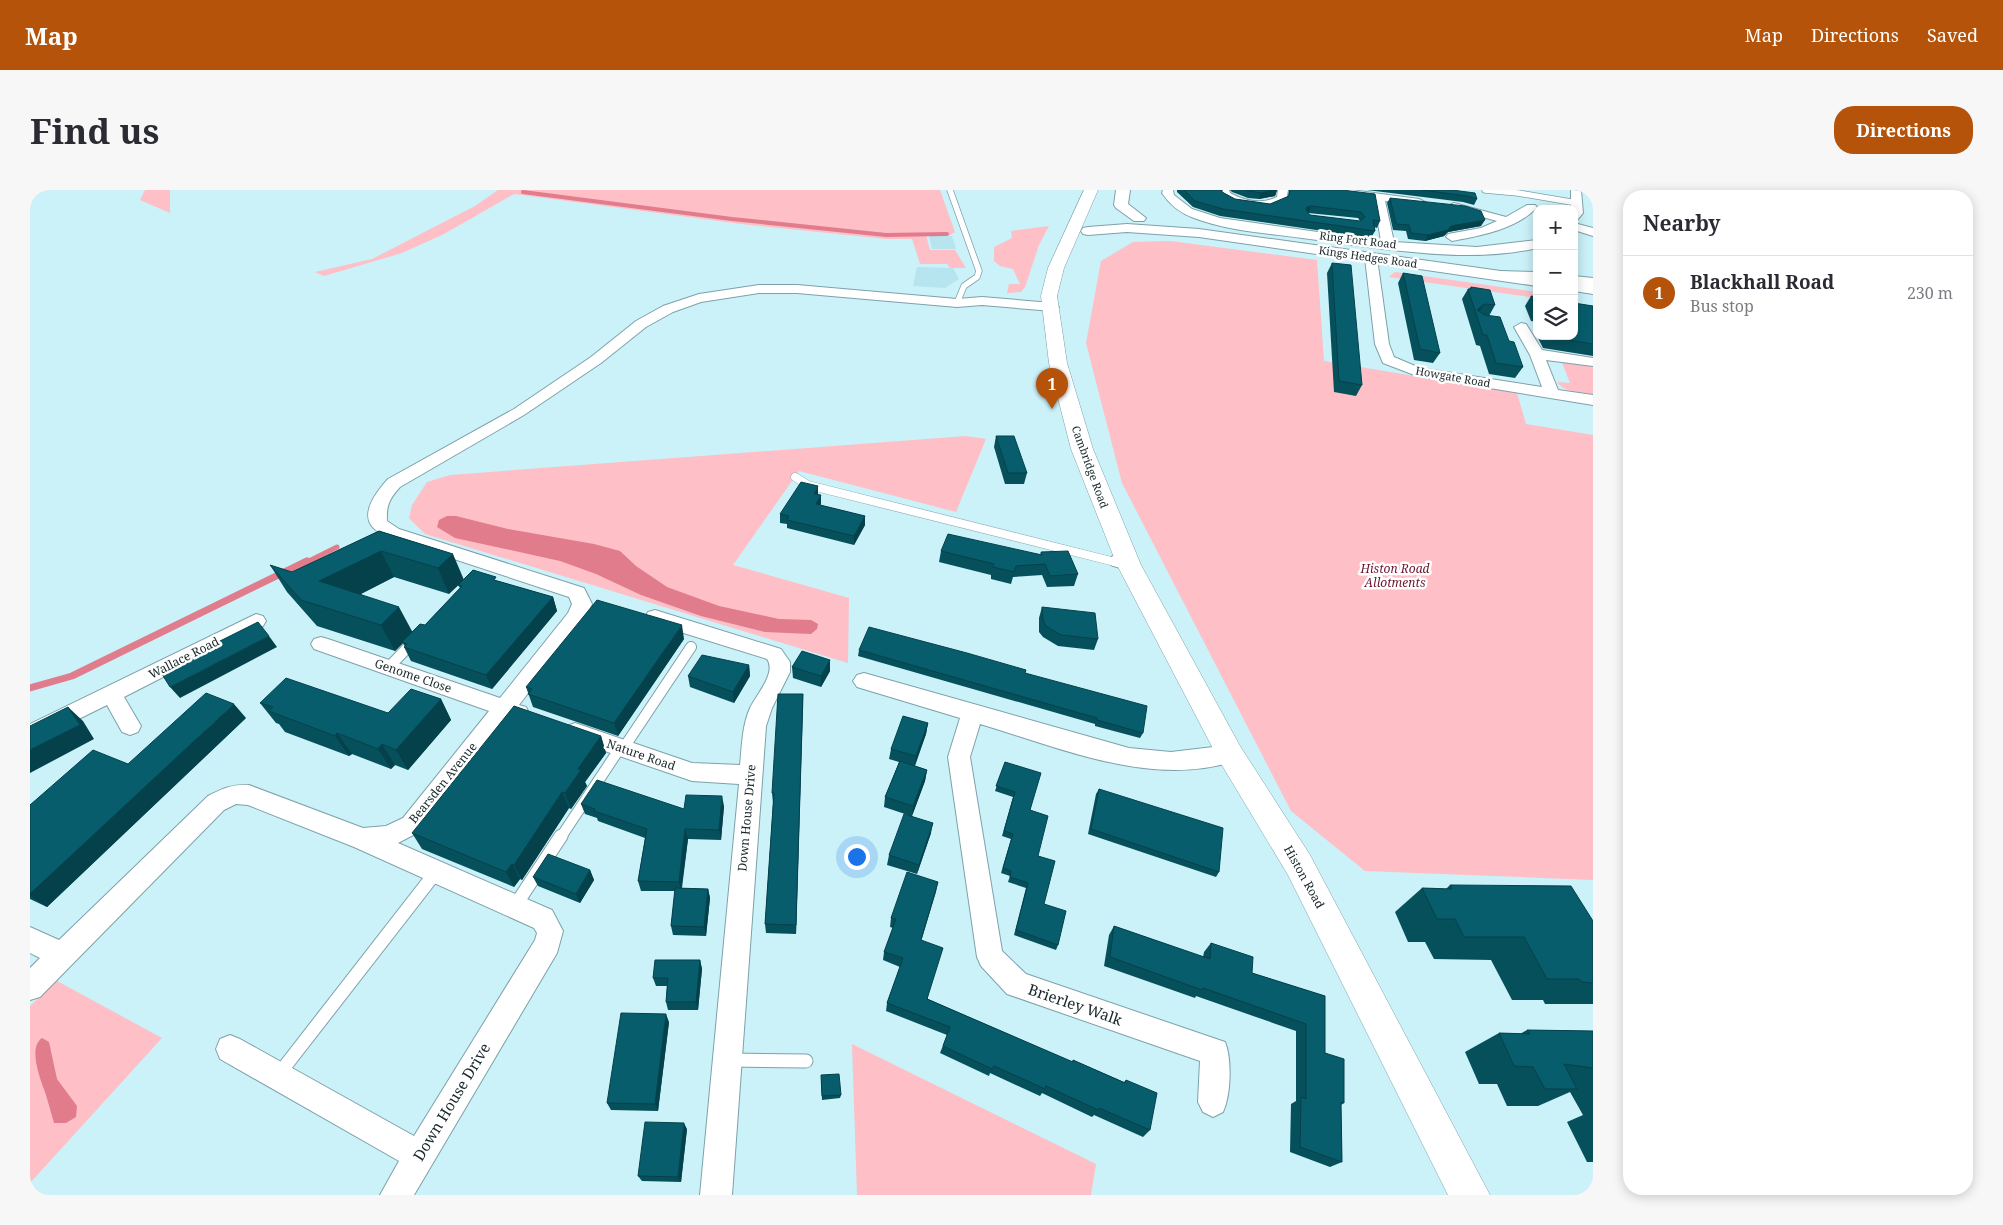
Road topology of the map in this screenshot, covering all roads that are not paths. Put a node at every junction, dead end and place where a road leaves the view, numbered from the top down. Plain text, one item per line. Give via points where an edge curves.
1 (950, 190) edge
2 (1123, 190) edge
3 (1168, 190) edge
4 (1224, 190) edge
5 (1283, 190) edge
6 (1324, 190) edge
7 (1485, 190) edge
8 (1576, 190) edge
9 (1100, 192) edge
10 (1517, 192) edge
11 (1379, 197) junction
12 (1577, 203) joint
13 (1531, 207) dead end
14 (1089, 213) junction
15 (1139, 218) junction
16 (1508, 221) junction
17 (1578, 227) edge
18 (1127, 228) junction
19 (1088, 231) junction
20 (1593, 232) edge
21 (1199, 233) junction
22 (1452, 237) dead end
23 (1388, 244) junction
24 (1533, 244) edge
25 (1370, 258) junction
26 (1498, 275) junction
27 (1533, 276) edge
28 (1533, 280) edge
29 (1578, 280) edge
30 (1593, 282) edge
31 (1578, 287) edge
32 (1593, 289) edge
33 (957, 303) junction
34 (1052, 312) junction
35 (1504, 324) edge
36 (1521, 326) junction
37 (1533, 328) edge
38 (1537, 354) junction
39 (1593, 362) edge
40 (1552, 393) junction
41 (1593, 400) edge
42 (795, 477) dead end
43 (1129, 565) junction
44 (577, 593) junction
45 (605, 602) edge
46 (633, 611) edge
47 (256, 621) edge
48 (420, 634) edge
49 (321, 644) dead end
50 (691, 647) dead end
51 (388, 668) junction
52 (864, 681) dead end
53 (111, 694) junction
54 (505, 708) junction
55 (972, 714) junction
56 (130, 726) dead end
57 (30, 734) edge
58 (622, 748) junction
59 (1230, 754) junction
60 (751, 775) junction
61 (363, 839) junction
62 (436, 872) junction
63 (515, 906) junction
64 (30, 939) edge
65 (62, 956) junction
66 (30, 988) edge
67 (230, 1049) dead end
68 (727, 1060) junction
69 (806, 1061) dead end
70 (278, 1075) junction
71 (1213, 1102) dead end
72 (418, 1156) junction
73 (396, 1195) edge
74 (716, 1195) edge
75 (1470, 1195) edge

1 - 33 lane via 979,271 977,277 964,286
2 - 15 street via 1121,205
3 - 23 street, Ring Fort Road via 1172,200 1182,208 1222,222
4 - 5 street via 1225,195 1238,202 1268,206 1282,199
6 - 11 street
7 - 10 lane
8 - 12 street
9 - 14 main road, Cambridge Road
10 - 12 lane
11 - 16 street via 1463,207
11 - 23 street via 1379,225
13 - 16 street
14 - 15 street, Kings Hedges Road
14 - 18 street, Kings Hedges Road
14 - 19 main road, Cambridge Road
14 - 34 main road, Cambridge Road via 1072,229 1056,268 1049,296
15 - 21 street, Kings Hedges Road
16 - 22 street via 1484,231
17 - 20 street
18 - 19 street, Kings Hedges Road
18 - 21 street, Kings Hedges Road
19 - 34 main road, Cambridge Road via 1062,298
21 - 25 street, Kings Hedges Road
23 - 24 street, Ring Fort Road via 1463,250
25 - 26 street, Kings Hedges Road
25 - 40 street, Howgate Road via 1382,344 1388,360 1417,372
26 - 27 street
26 - 28 street, Kings Hedges Road
29 - 30 street
31 - 32 street
33 - 34 street via 982,311
33 - 44 street via 797,289 759,289 699,298 668,309 641,324 596,360 519,412 394,483 380,498 378,523 393,534
34 - 43 main road, Cambridge Road via 1058,363 1076,430
35 - 36 street
36 - 37 street
36 - 38 street
38 - 39 street
38 - 40 street
40 - 41 street, Howgate Road
42 - 43 lane via 808,485
43 - 59 main road, Histon Road
44 - 45 street
44 - 54 street, Bearsden Avenue via 582,604 577,616
46 - 60 street, Down House Drive via 774,654 780,662 780,672 755,726
47 - 53 street, Wallace Road
48 - 51 lane
49 - 51 street, Genome Close
50 - 58 lane
51 - 54 street, Genome Close
52 - 55 street
53 - 56 street
53 - 57 street, Wallace Road
54 - 58 street, Nature Road
54 - 61 street, Bearsden Avenue via 411,825 388,836
55 - 59 street via 1146,761 1194,761
55 - 71 street, Brierley Walk via 959,757 990,957 1017,986 1215,1052
58 - 60 street, Nature Road via 692,772
58 - 63 lane
59 - 75 main road, Histon Road via 1300,865
60 - 68 street, Down House Drive
61 - 62 street, Down House Drive
61 - 65 street, Bearsden Avenue via 249,795 234,794 216,803
62 - 63 street, Down House Drive
62 - 70 lane
63 - 72 street, Down House Drive via 543,919 550,931 548,944
64 - 65 street
65 - 66 street, Bearsden Avenue
67 - 70 street
68 - 69 lane
68 - 74 street, Down House Drive
70 - 72 street
72 - 73 street, Down House Drive

